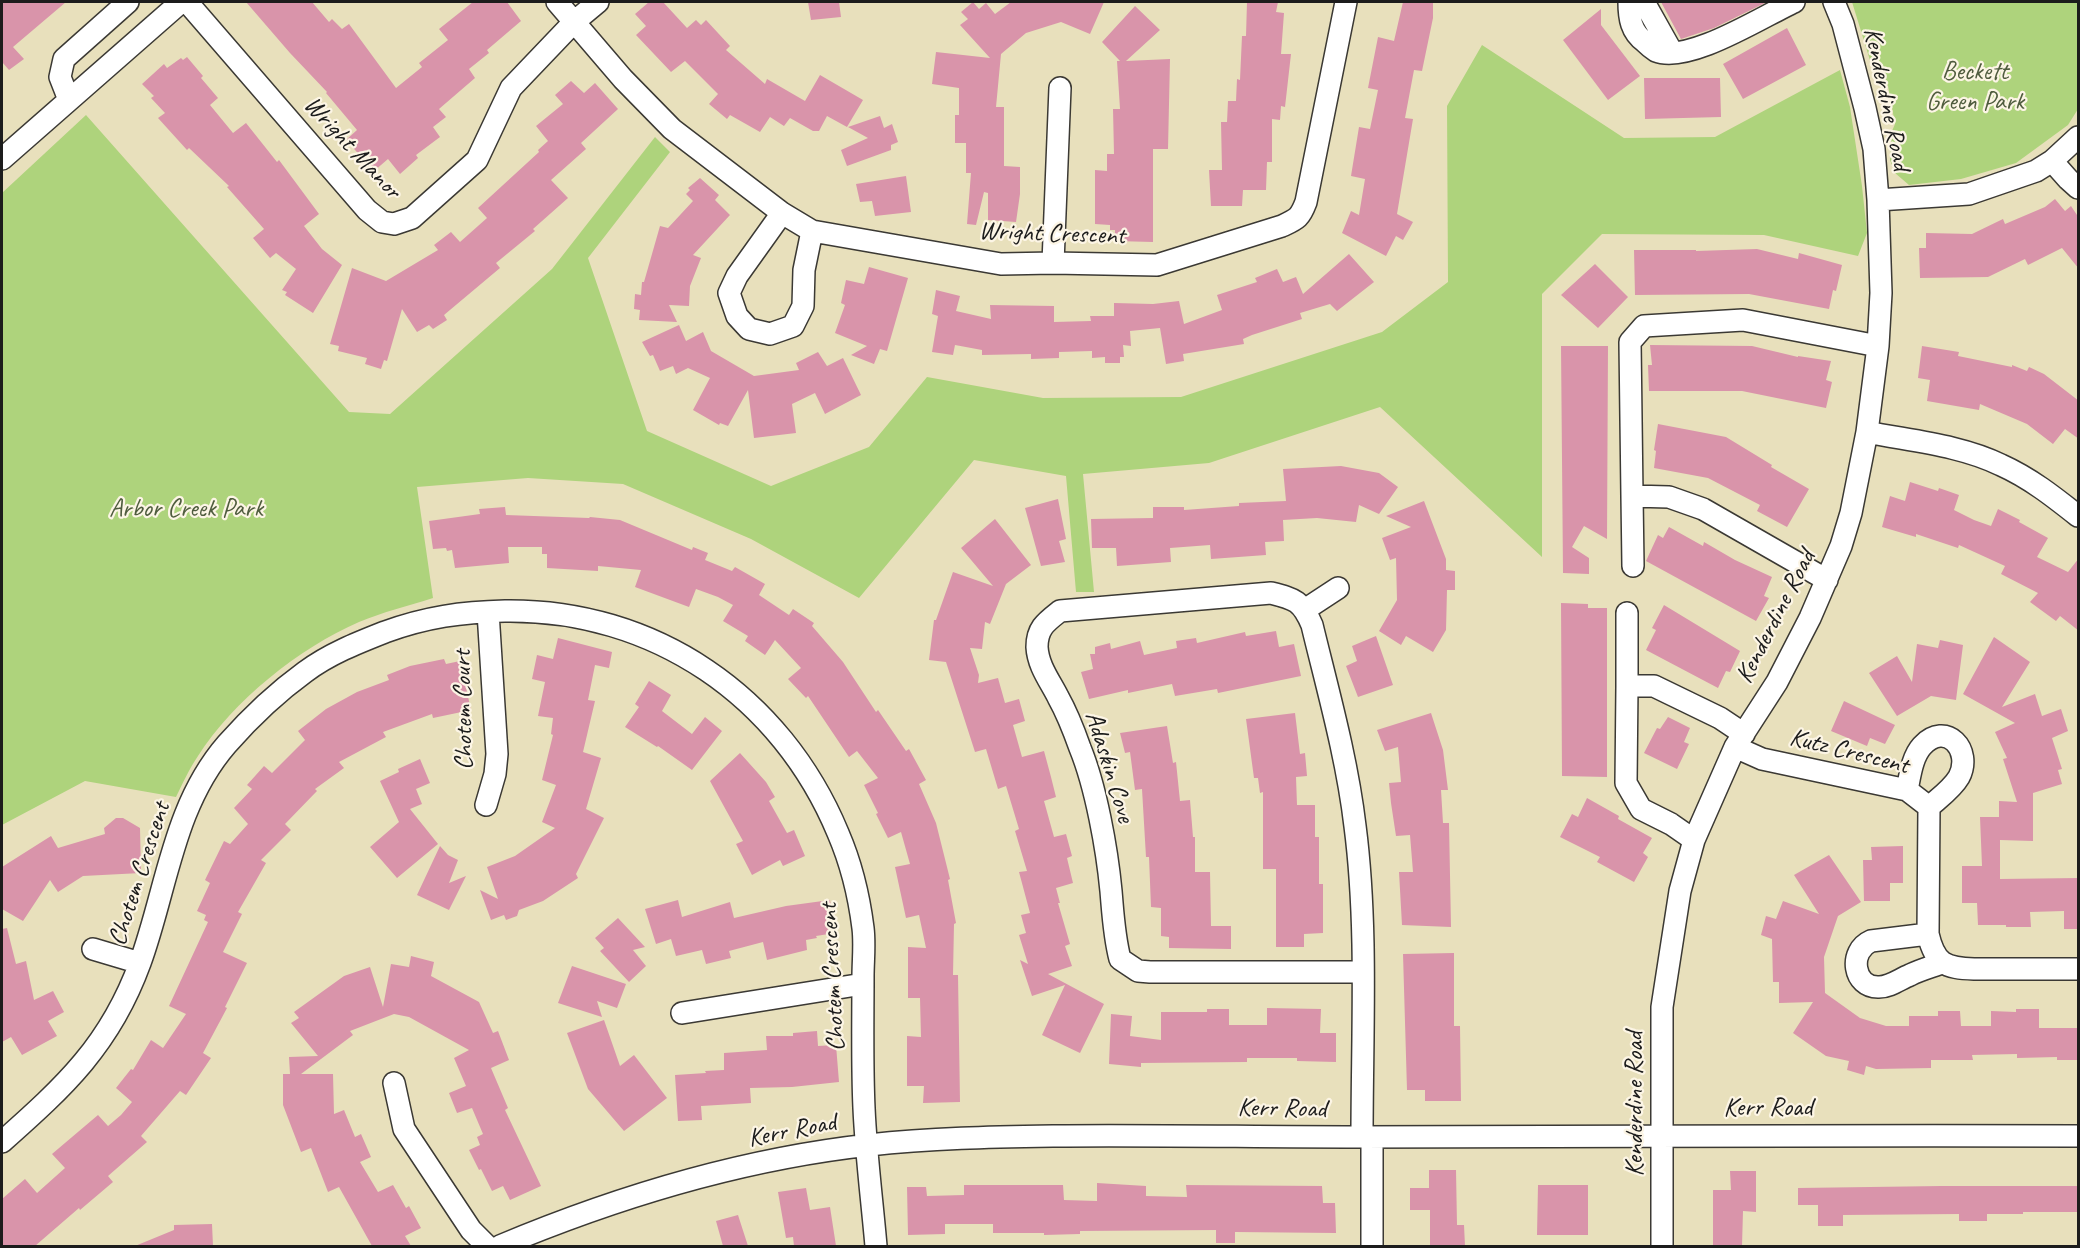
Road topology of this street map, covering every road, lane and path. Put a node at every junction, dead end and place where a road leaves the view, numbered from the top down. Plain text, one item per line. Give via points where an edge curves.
1 (128, 2) edge
2 (181, 2) edge
3 (187, 2) edge
4 (557, 2) edge
5 (598, 2) edge
6 (1346, 2) edge
7 (1629, 2) edge
8 (1644, 2) edge
9 (1834, 2) edge
10 (1787, 3) edge
11 (574, 22) junction
12 (1672, 52) junction
13 (1060, 88) dead end
14 (69, 100) junction
15 (2079, 137) edge
16 (2, 159) edge
17 (2052, 161) junction
18 (2079, 188) edge
19 (1878, 200) junction
20 (782, 213) junction
21 (812, 231) junction
22 (1053, 263) junction
23 (1878, 346) junction
24 (1867, 432) junction
25 (1632, 496) junction
26 (2079, 516) edge
27 (1633, 567) dead end
28 (1827, 580) junction
29 (1338, 588) dead end
30 (1306, 609) junction
31 (488, 612) junction
32 (1627, 613) dead end
33 (1627, 686) junction
34 (1739, 740) junction
35 (1907, 790) junction
36 (486, 805) dead end
37 (1929, 807) junction
38 (1694, 840) junction
39 (1928, 934) junction
40 (93, 949) dead end
41 (140, 963) junction
42 (1942, 963) junction
43 (2079, 969) edge
44 (1362, 972) junction
45 (863, 984) junction
46 (682, 1013) dead end
47 (394, 1083) dead end
48 (1662, 1135) junction
49 (2079, 1136) edge
50 (1367, 1137) junction
51 (2, 1142) edge
52 (867, 1145) junction
53 (487, 1246) edge
54 (500, 1246) edge
55 (876, 1246) edge
56 (1372, 1246) edge
57 (1662, 1246) edge

1 - 14 street via 64,59 60,77
2 - 14 street
3 - 11 street, Wright Manor via 367,210 382,222 394,224 412,218 477,160 511,88
4 - 11 street, Wright Crescent
5 - 11 street, Wright Manor
6 - 22 street, Wright Crescent via 1306,202 1297,220 1157,265
7 - 12 street via 1630,23 1642,40 1657,51
8 - 12 street
9 - 19 street, Kenderdine Road via 1865,108 1874,149
10 - 12 street via 1718,41
11 - 20 street, Wright Crescent via 672,129
13 - 22 street
14 - 16 street
15 - 17 street
17 - 18 street
17 - 19 street via 2036,171 1969,194
19 - 23 street, Kenderdine Road
20 - 21 street, Wright Crescent
20 - 21 street via 729,293 737,316 749,329 770,334 793,326 803,306 804,270
21 - 22 street, Wright Crescent via 1001,264
23 - 24 street, Kenderdine Road
23 - 25 street via 1743,320 1644,326 1630,342
24 - 26 street via 1956,450 2000,464
24 - 28 street, Kenderdine Road via 1851,513
25 - 27 street
25 - 28 street via 1669,497 1704,509
28 - 34 street, Kenderdine Road via 1777,682
29 - 30 street
30 - 44 street via 1350,791 1358,856
30 - 44 street, Adaskin Cove via 1271,592 1060,611 1038,633 1037,649 1040,664 1081,750 1092,788 1106,854 1114,937 1120,959 1138,971 1150,972
31 - 36 street, Chotem Court via 497,754
31 - 41 street, Chotem Crescent via 414,621 351,645 307,670 258,711 224,748 189,807 177,834
31 - 45 street, Chotem Crescent via 537,611 590,619 643,635 698,664 742,696 784,739 815,786 838,833 854,878 863,930
32 - 33 street
33 - 34 street, Kutz Crescent via 1654,686 1720,718
33 - 38 street via 1626,783 1641,809
34 - 35 street, Kutz Crescent via 1762,759
34 - 38 street, Kenderdine Road
35 - 37 street, Kutz Crescent
35 - 37 street via 1921,747 1938,737 1956,741 1961,748 1960,775
37 - 39 street, Kutz Crescent
38 - 48 street, Kenderdine Road via 1680,891 1662,1007
39 - 42 street, Kutz Crescent via 1932,950
39 - 42 street via 1864,945 1856,961 1860,979 1867,985 1886,986
40 - 41 street
41 - 51 street, Chotem Crescent via 115,1019 87,1061
42 - 43 street via 1959,968
44 - 50 street
45 - 46 street
45 - 52 street, Chotem Crescent
47 - 53 street via 404,1129 471,1230
48 - 49 street, Kerr Road
48 - 50 street, Kerr Road
48 - 57 street, Kenderdine Road
50 - 52 street, Kerr Road via 951,1138
50 - 56 street
52 - 54 street, Kerr Road via 792,1156 682,1182
52 - 55 street, Chotem Crescent

